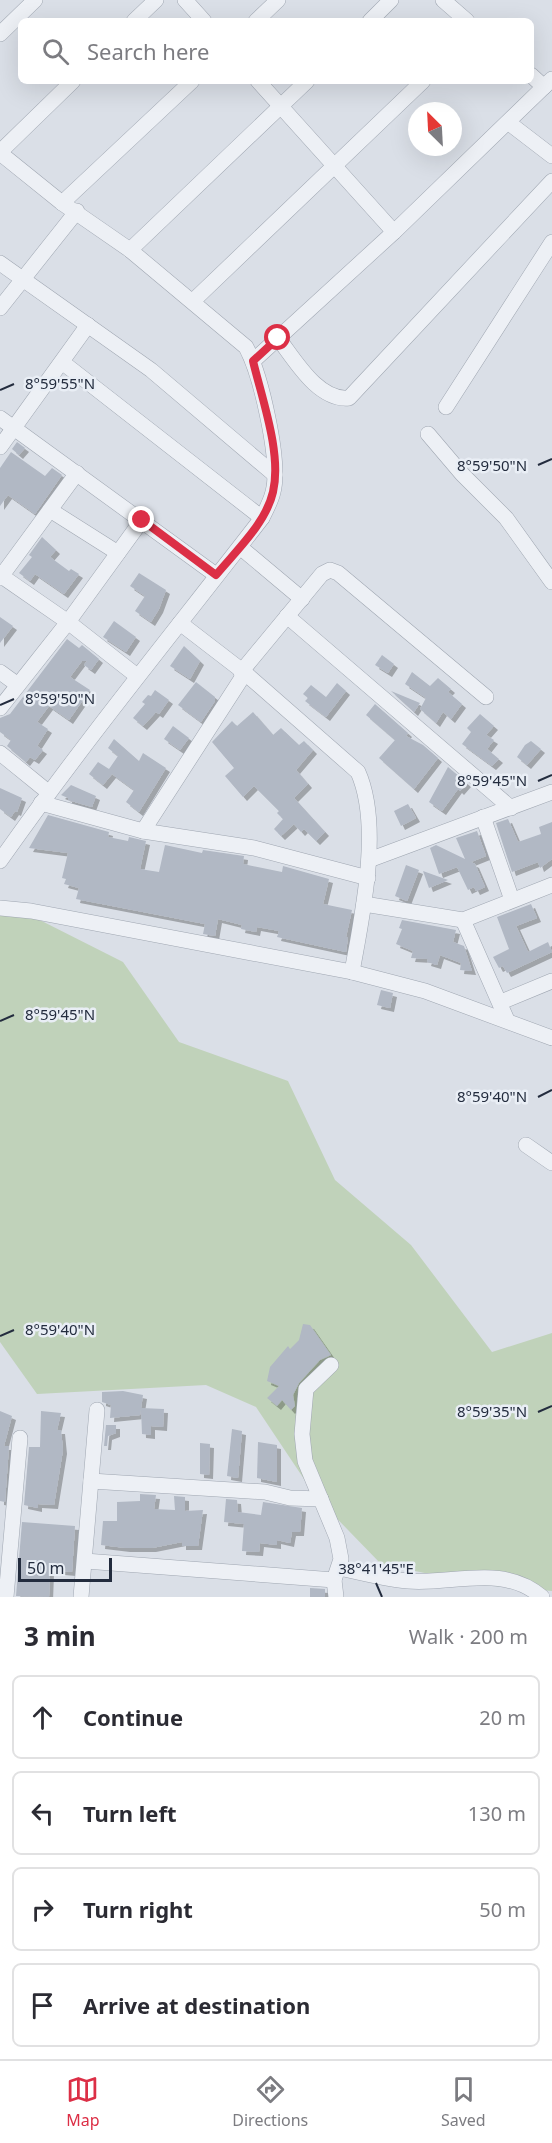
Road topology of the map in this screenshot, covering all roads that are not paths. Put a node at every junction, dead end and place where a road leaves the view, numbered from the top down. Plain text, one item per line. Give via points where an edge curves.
1 (35, 0) edge
2 (156, 0) edge
3 (185, 0) edge
4 (278, 0) edge
5 (391, 0) edge
6 (443, 0) edge
7 (137, 18) edge
8 (201, 18) edge
9 (259, 18) edge
10 (372, 18) edge
11 (464, 18) edge
12 (0, 34) edge
13 (534, 76) edge
14 (548, 83) edge
15 (70, 84) edge
16 (189, 84) edge
17 (261, 84) edge
18 (304, 84) edge
19 (420, 84) edge
20 (281, 106) junction
21 (509, 123) junction
22 (0, 153) edge
23 (552, 156) edge
24 (336, 166) junction
25 (552, 181) edge
26 (62, 203) junction
27 (77, 211) junction
28 (394, 232) junction
29 (552, 242) edge
30 (130, 250) junction
31 (0, 263) edge
32 (25, 280) junction
33 (193, 301) junction
34 (0, 308) edge
35 (88, 325) junction
36 (278, 338) junction
37 (253, 361) junction
38 (62, 362) junction
39 (446, 407) dead end
40 (0, 418) edge
41 (15, 427) junction
42 (428, 434) dead end
43 (0, 447) edge
44 (77, 473) junction
45 (275, 475) junction
46 (50, 510) junction
47 (262, 518) junction
48 (142, 520) junction
49 (240, 547) junction
50 (118, 552) junction
51 (216, 575) junction
52 (0, 576) edge
53 (552, 582) edge
54 (302, 598) junction
55 (287, 616) junction
56 (68, 622) junction
57 (180, 623) junction
58 (0, 672) edge
59 (243, 673) junction
60 (137, 676) junction
61 (18, 685) junction
62 (486, 697) dead end
63 (0, 708) edge
64 (0, 753) edge
65 (552, 792) edge
66 (45, 797) junction
67 (511, 808) junction
68 (483, 817) junction
69 (143, 831) junction
70 (369, 860) junction
71 (0, 861) edge
72 (368, 878) junction
73 (552, 885) edge
74 (512, 900) junction
75 (364, 904) junction
76 (0, 908) edge
77 (464, 920) junction
78 (352, 972) junction
79 (552, 981) edge
80 (501, 1002) junction
81 (507, 1020) junction
82 (552, 1038) edge
83 (526, 1145) dead end
84 (552, 1163) edge
85 (331, 1365) dead end
86 (97, 1410) dead end
87 (20, 1438) dead end
88 (91, 1481) junction
89 (321, 1499) junction
90 (86, 1562) junction
91 (337, 1574) junction
92 (6, 1597) edge
93 (81, 1597) edge
94 (336, 1597) edge
95 (542, 1597) edge

1 - 12 street
2 - 7 street
3 - 8 street
4 - 9 street
5 - 10 street
6 - 11 street
13 - 14 street
14 - 21 street
15 - 22 street
16 - 26 street
17 - 20 street
18 - 20 street
19 - 24 street
20 - 24 street
20 - 30 street
21 - 23 street
21 - 28 street
22 - 26 street
24 - 28 street
24 - 33 street
25 - 36 street via 350,398 317,386
26 - 27 street
27 - 30 street
27 - 32 street
28 - 36 street
29 - 39 street
30 - 33 street
31 - 32 street
32 - 34 street
32 - 35 street
33 - 37 street via 246,348
35 - 38 street
35 - 45 street via 151,370
36 - 37 street
37 - 45 street via 274,450
38 - 41 street
38 - 47 street
40 - 41 street
41 - 43 street
41 - 44 street
42 - 53 street via 506,518
44 - 46 street
44 - 48 street
45 - 47 street via 273,493
46 - 50 street
46 - 52 street
47 - 49 street
48 - 50 street
48 - 51 street
49 - 51 street
49 - 54 street
50 - 56 street
51 - 57 street
52 - 56 street
54 - 55 street
54 - 62 street via 322,574 330,570 338,573
55 - 59 street
55 - 67 street
56 - 60 street
56 - 61 street
57 - 59 street
57 - 60 street
58 - 61 street
59 - 69 street
59 - 70 street via 358,772 366,794
60 - 66 street
61 - 63 street
64 - 66 street
65 - 67 street
66 - 69 street
66 - 71 street
67 - 68 street
68 - 70 street
68 - 74 street
69 - 72 street via 254,848
70 - 72 street
72 - 75 street
73 - 74 street
74 - 77 street
75 - 77 street
75 - 78 street
76 - 78 street
77 - 80 street
78 - 81 street via 425,991
79 - 80 street
80 - 81 street
81 - 82 street
83 - 84 street
85 - 89 street via 306,1389 303,1407 305,1461
86 - 88 street
87 - 92 street
88 - 89 street
88 - 90 street
89 - 91 street via 337,1538 341,1559
90 - 91 street
90 - 93 street
91 - 94 street
91 - 95 street via 410,1581 482,1576 512,1581

